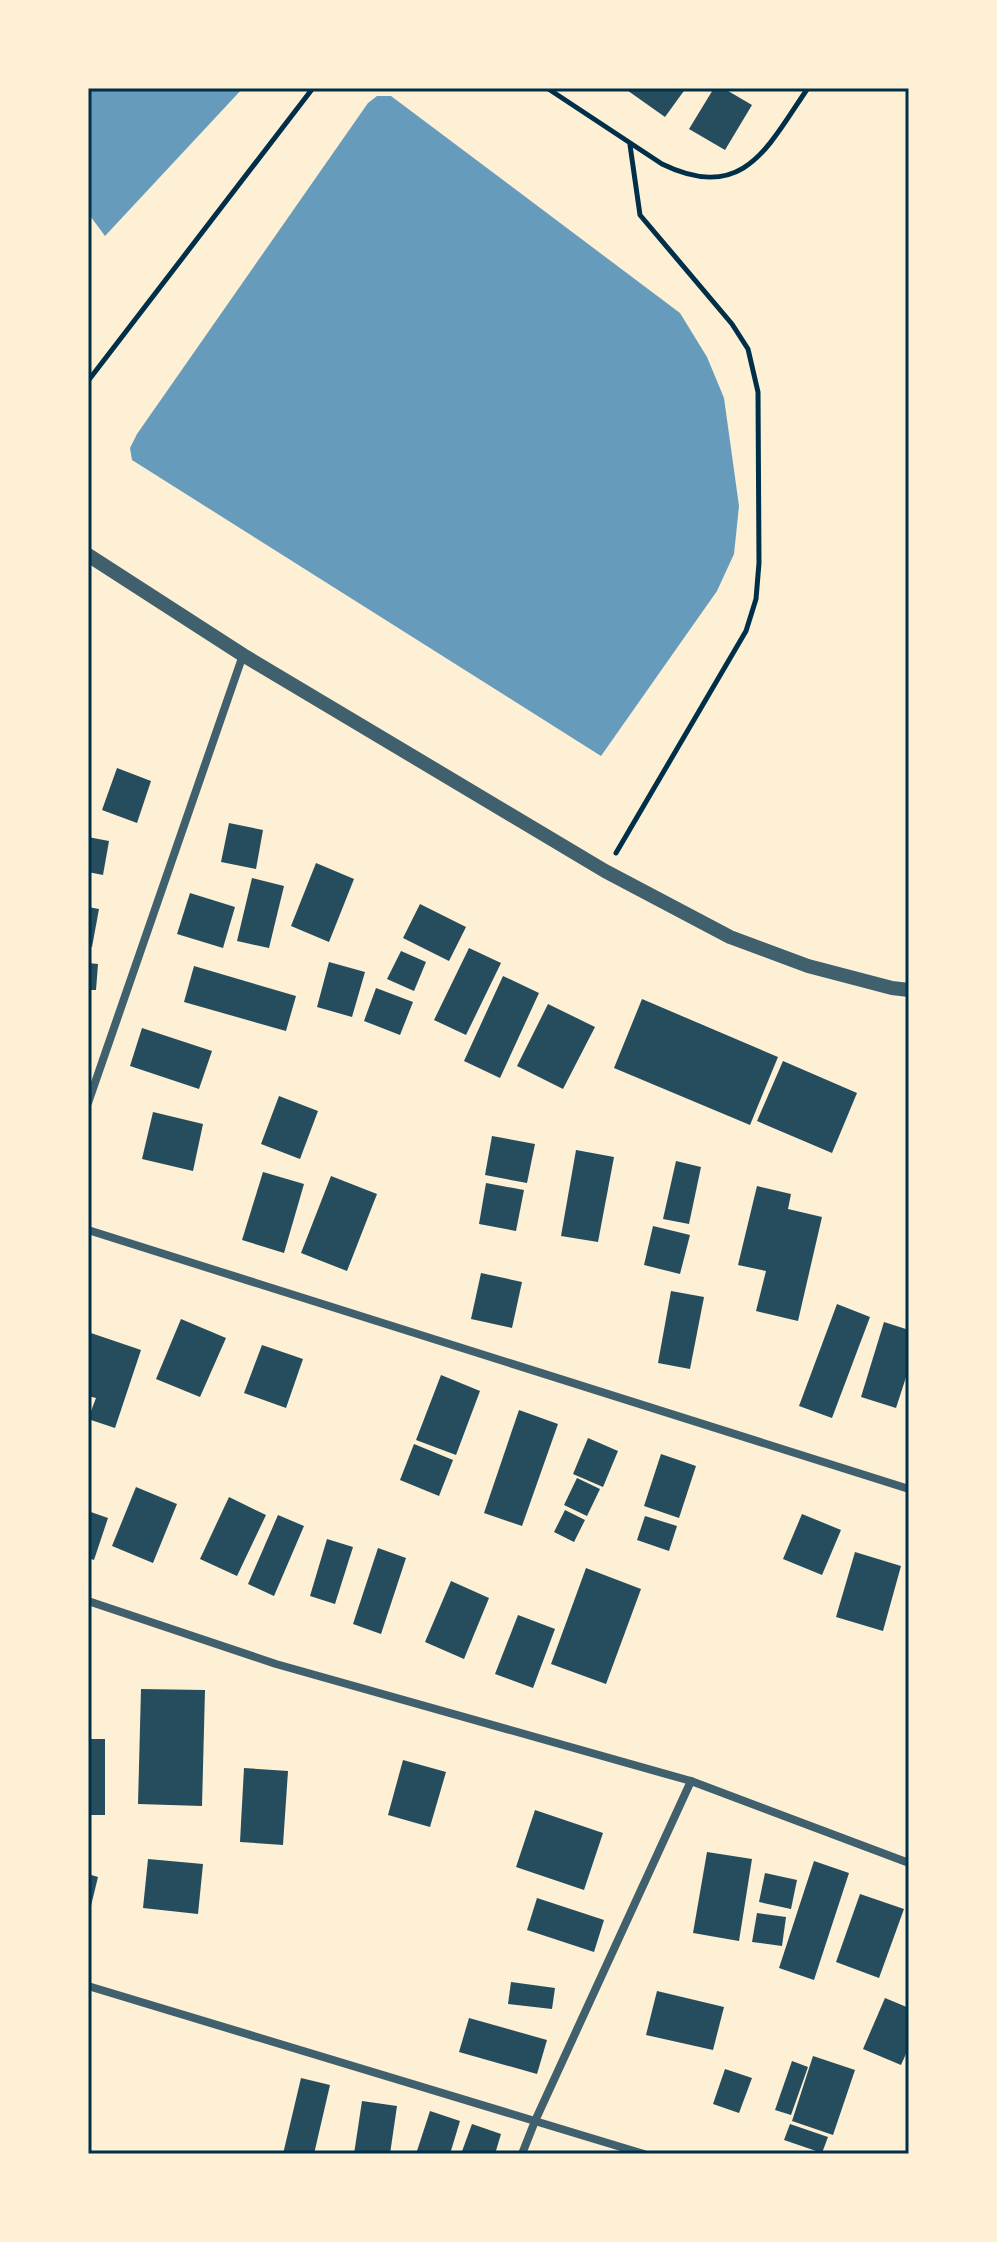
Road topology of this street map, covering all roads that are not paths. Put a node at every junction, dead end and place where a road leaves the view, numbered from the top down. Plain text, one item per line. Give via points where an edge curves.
1 (88, 555) edge
2 (243, 655) junction
3 (909, 990) edge
4 (88, 1103) edge
5 (88, 1230) edge
6 (909, 1489) edge
7 (88, 1601) edge
8 (691, 1781) junction
9 (909, 1863) edge
10 (88, 1986) edge
11 (535, 2121) junction
12 (522, 2154) edge
13 (644, 2154) edge

1 - 2 street
2 - 3 street via 605,871 730,937 808,966
2 - 4 street
5 - 6 street
7 - 8 street via 276,1664
8 - 9 street
8 - 11 street
10 - 11 street
11 - 12 street
11 - 13 street

